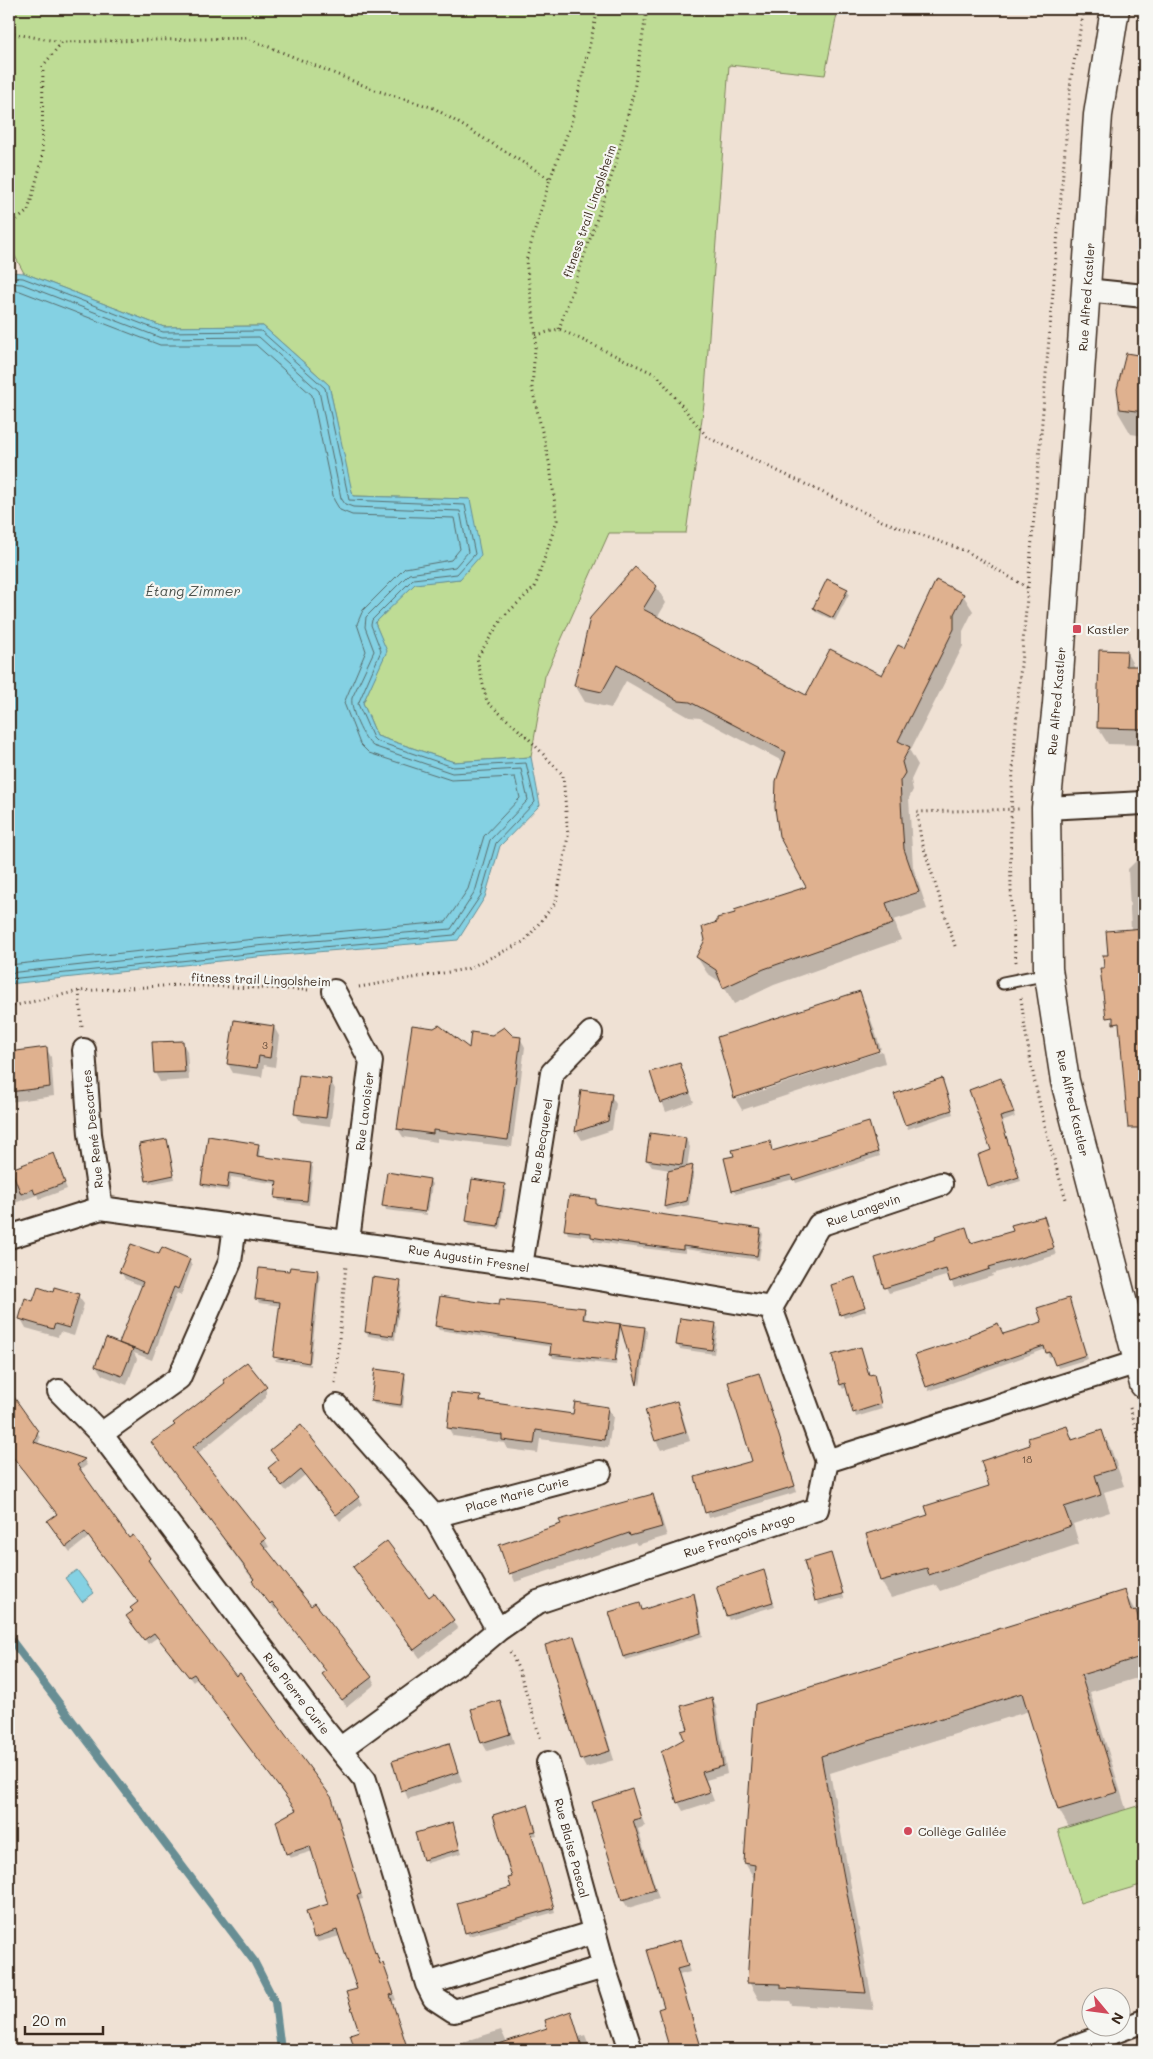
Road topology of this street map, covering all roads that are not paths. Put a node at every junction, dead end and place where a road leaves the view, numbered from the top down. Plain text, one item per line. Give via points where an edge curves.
1 (1115, 9) edge
2 (1086, 290) junction
3 (1144, 296) edge
4 (1144, 803) edge
5 (1046, 808) junction
6 (1048, 974) junction
7 (1003, 984) dead end
8 (334, 991) road end
9 (591, 1032) dead end
10 (84, 1050) road end
11 (941, 1184) dead end
12 (101, 1208) junction
13 (235, 1226) junction
14 (9, 1237) edge
15 (348, 1240) junction
16 (521, 1266) junction
17 (771, 1308) junction
18 (1142, 1369) edge
19 (59, 1390) dead end
20 (337, 1406) road end
21 (101, 1434) junction
22 (827, 1461) junction
23 (600, 1472) dead end
24 (434, 1516) junction
25 (498, 1630) junction
26 (341, 1748) junction
27 (548, 1763) road end
28 (595, 1932) junction
29 (604, 1967) junction
30 (427, 1984) junction
31 (1144, 2021) edge
32 (631, 2050) edge
33 (1065, 2050) edge

1 - 2 street, Rue Alfred Kastler via 1098,115
2 - 3 street
2 - 5 street, Rue Alfred Kastler via 1057,704
4 - 5 street
5 - 6 street, Rue Alfred Kastler
6 - 7 lane
6 - 18 street, Rue Alfred Kastler via 1065,1081
8 - 15 street, Rue Lavoisier via 370,1061
9 - 16 street, Rue Becquerel via 552,1073
10 - 12 street, Rue René Descartes via 90,1134
11 - 17 street, Rue Langevin via 819,1225
12 - 13 street, Rue Augustin Fresnel
12 - 14 street, Rue Augustin Fresnel
13 - 15 street, Rue Augustin Fresnel
13 - 21 street via 230,1262 179,1378
15 - 16 street, Rue Augustin Fresnel
16 - 17 street, Rue Augustin Fresnel
17 - 22 street
18 - 22 street
19 - 21 street, Rue Pierre Curie
20 - 24 street
21 - 26 street, Rue Pierre Curie
22 - 25 street, Rue François Arago via 817,1510 538,1602
23 - 24 street, Place Marie Curie
24 - 25 street
25 - 26 street, Rue François Arago
26 - 30 street, Rue Pierre Curie via 365,1780
27 - 28 street, Rue Blaise Pascal
28 - 29 street
28 - 30 street
29 - 30 street, Rue Pierre Curie via 454,2011 434,1998
29 - 32 street
31 - 33 street

